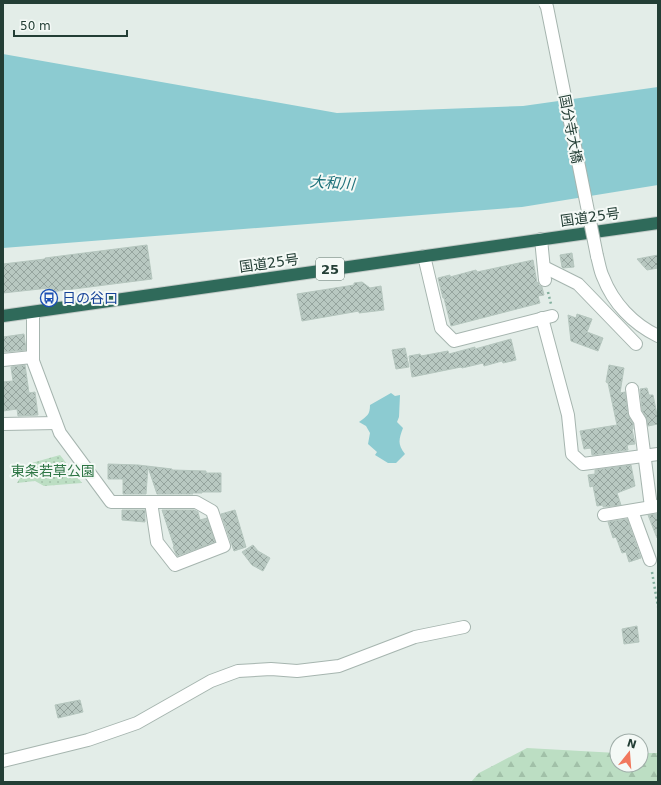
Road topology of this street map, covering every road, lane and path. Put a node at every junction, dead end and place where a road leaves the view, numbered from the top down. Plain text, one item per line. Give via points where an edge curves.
1 (545, 3) edge
2 (658, 223) edge
3 (541, 240) junction
4 (424, 256) junction
5 (544, 267) junction
6 (545, 280) joint
7 (33, 312) junction
8 (3, 316) edge
9 (547, 317) junction
10 (658, 336) edge
11 (636, 344) dead end
12 (32, 357) junction
13 (3, 360) edge
14 (632, 389) dead end
15 (56, 423) junction
16 (3, 424) edge
17 (658, 454) edge
18 (644, 456) junction
19 (151, 502) junction
20 (654, 506) edge
21 (632, 511) junction
22 (604, 515) dead end
23 (650, 560) joint
24 (658, 607) edge
25 (464, 627) dead end
26 (3, 761) edge

1 - 10 street, 国分寺大橋, bridge via 603,277 614,299 630,318 648,332
2 - 3 highway, 国道25号 / 25
3 - 4 highway, 国道25号 / 25
3 - 5 street
4 - 7 highway, 国道25号 / 25
4 - 9 street via 441,328 454,341
5 - 6 street
5 - 11 street via 578,284
6 - 9 path via 553,310
7 - 8 highway, 国道25号 / 25
7 - 12 street
9 - 18 street via 568,415 572,454 583,464
12 - 13 street
12 - 15 street
14 - 18 street via 635,413 640,420
15 - 16 street
15 - 19 street via 60,433 111,502
17 - 18 street
18 - 20 street
19 - 19 street via 196,502 212,511 224,546 175,565 157,542
20 - 21 street
21 - 22 street
21 - 23 street
23 - 24 path
25 - 26 street via 415,637 339,666 297,671 238,670 211,681 137,723 88,740

